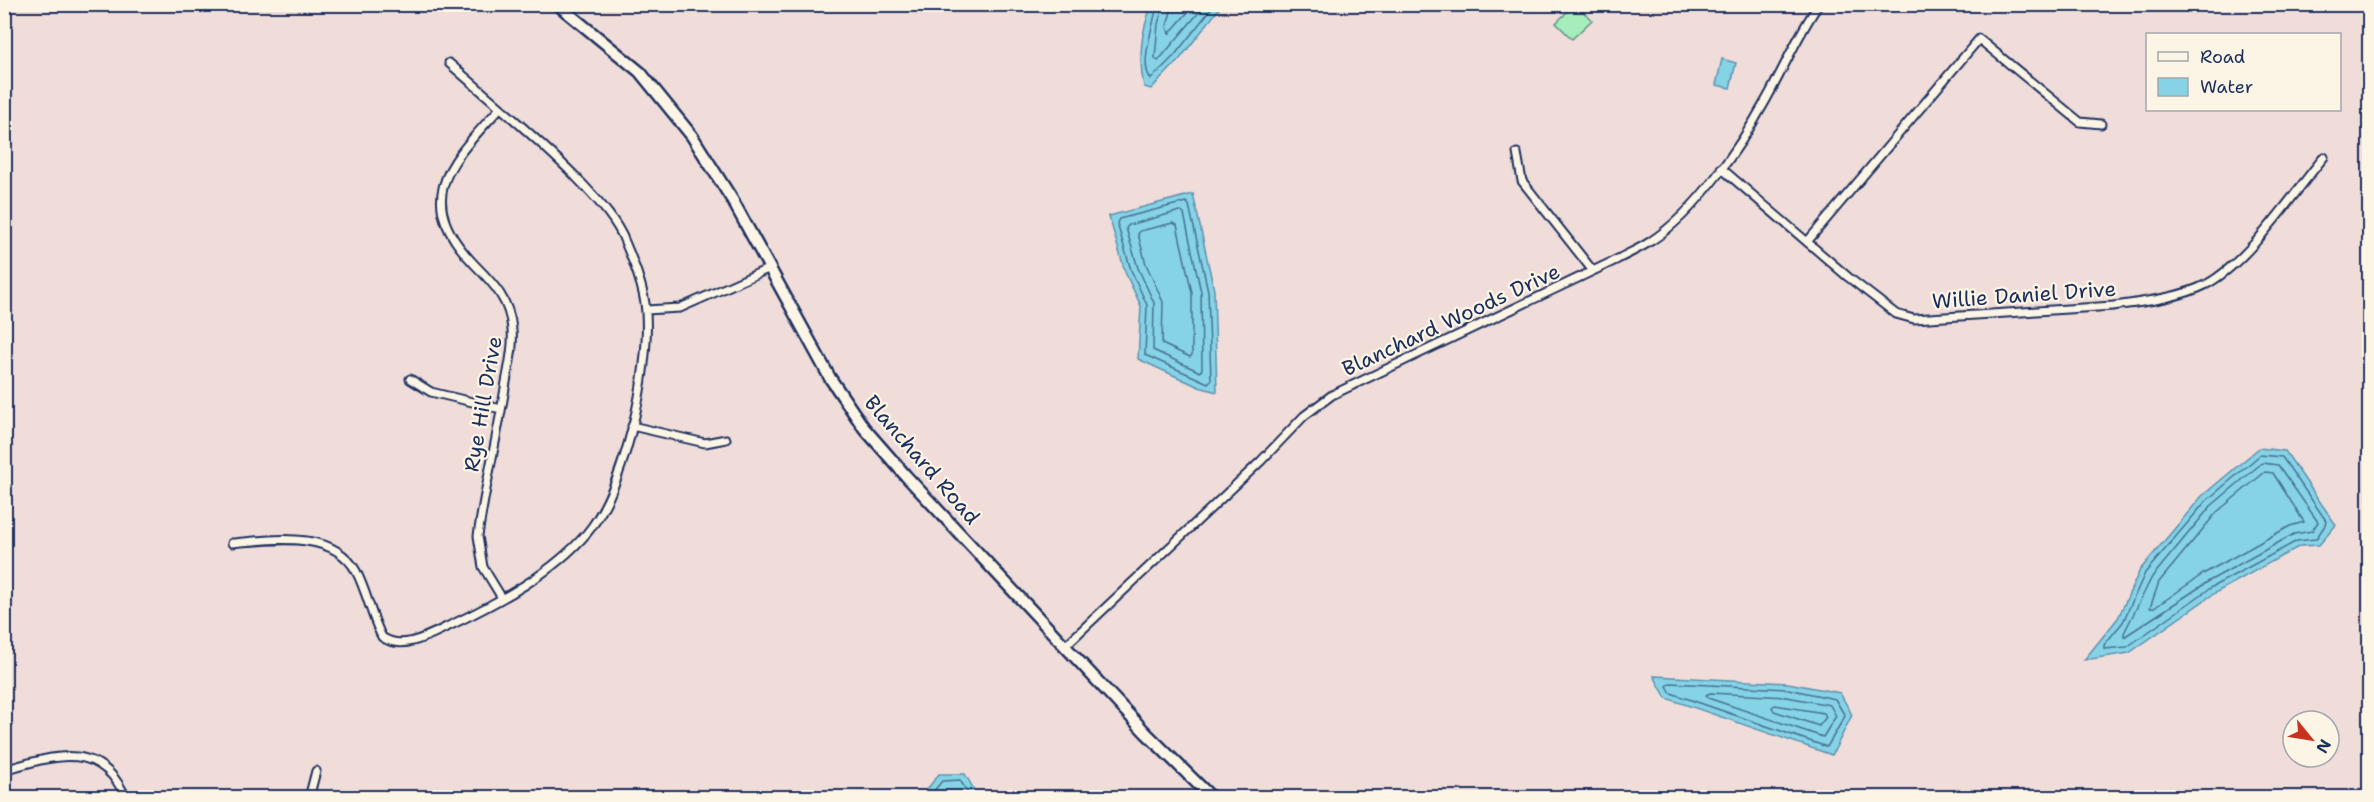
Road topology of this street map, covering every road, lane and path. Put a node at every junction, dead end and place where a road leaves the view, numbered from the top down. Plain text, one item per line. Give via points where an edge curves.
1 (557, 4) edge
2 (1819, 4) edge
3 (449, 63) dead end
4 (500, 108) junction
5 (2101, 124) dead end
6 (1517, 153) dead end
7 (2324, 157) dead end
8 (1721, 168) junction
9 (1807, 242) junction
10 (770, 268) junction
11 (1593, 271) junction
12 (646, 310) junction
13 (410, 379) dead end
14 (501, 409) junction
15 (632, 426) junction
16 (726, 439) dead end
17 (232, 543) dead end
18 (502, 598) junction
19 (1065, 646) junction
20 (4, 770) edge
21 (316, 771) dead end
22 (126, 798) edge
23 (309, 798) edge
24 (1212, 798) edge

1 - 10 street, Blanchard Road via 640,72 692,136
2 - 8 street, Blanchard Woods Drive via 1765,102
3 - 4 street
4 - 12 street via 594,196 632,260
4 - 14 street, Rye Hill Drive via 456,157 444,177 441,200 451,234 496,286 510,311 511,349
5 - 9 street via 2080,123 1979,39
6 - 11 street via 1522,181
7 - 9 street, Willie Daniel Drive via 2235,263 2206,284 2145,301 1914,319 1896,314
8 - 9 street, Willie Daniel Drive
8 - 11 street, Blanchard Woods Drive via 1680,217 1651,241
10 - 12 street via 680,308
10 - 19 street, Blanchard Road via 830,378 864,428
11 - 19 street, Blanchard Woods Drive via 1332,395 1304,416
12 - 15 street via 647,351
13 - 14 street via 431,393
14 - 18 street, Rye Hill Drive via 478,536 483,567
15 - 16 street via 705,443
15 - 18 street via 609,497 588,532 556,563
17 - 18 street via 312,540 341,555 356,570 372,618 381,636 389,642 402,644 432,634
19 - 24 street, Blanchard Road
20 - 22 street via 59,755 85,758 110,773
21 - 23 street

